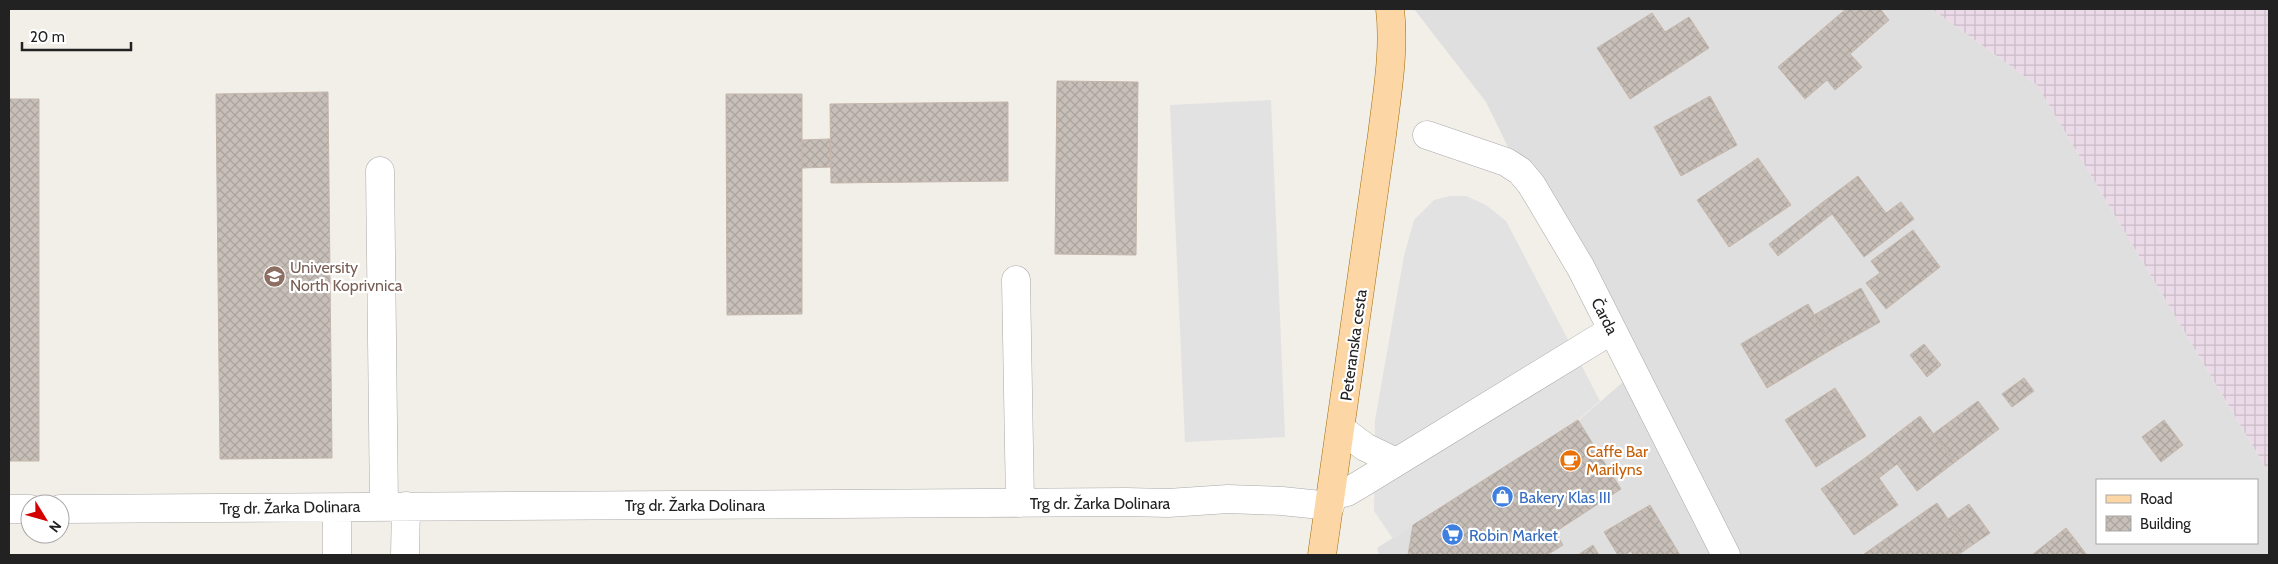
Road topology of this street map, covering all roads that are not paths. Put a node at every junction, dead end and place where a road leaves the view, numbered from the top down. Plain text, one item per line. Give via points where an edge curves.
1 (1390, 9) edge
2 (1427, 134) dead end
3 (380, 171) dead end
4 (1016, 280) dead end
5 (1612, 330) junction
6 (1341, 429) junction
7 (1396, 462) junction
8 (1330, 501) junction
9 (1020, 503) junction
10 (395, 506) junction
11 (337, 508) junction
12 (70, 509) edge
13 (337, 555) edge
14 (405, 555) edge
15 (1322, 555) edge
16 (1726, 555) edge

1 - 6 main road, Peteranska cesta via 1388,81 1382,135
2 - 5 street, Čarda via 1488,154 1520,172 1541,199
3 - 10 street
4 - 9 street
5 - 7 street
5 - 16 street, Čarda
6 - 7 street via 1364,447
6 - 8 main road, Peteranska cesta
7 - 8 street
8 - 9 street, Trg dr. Žarka Dolinara via 1228,499 1168,503
8 - 15 main road, Peteranska cesta
9 - 10 street, Trg dr. Žarka Dolinara
10 - 11 street, Trg dr. Žarka Dolinara
10 - 14 street
11 - 12 street, Trg dr. Žarka Dolinara
11 - 13 street

